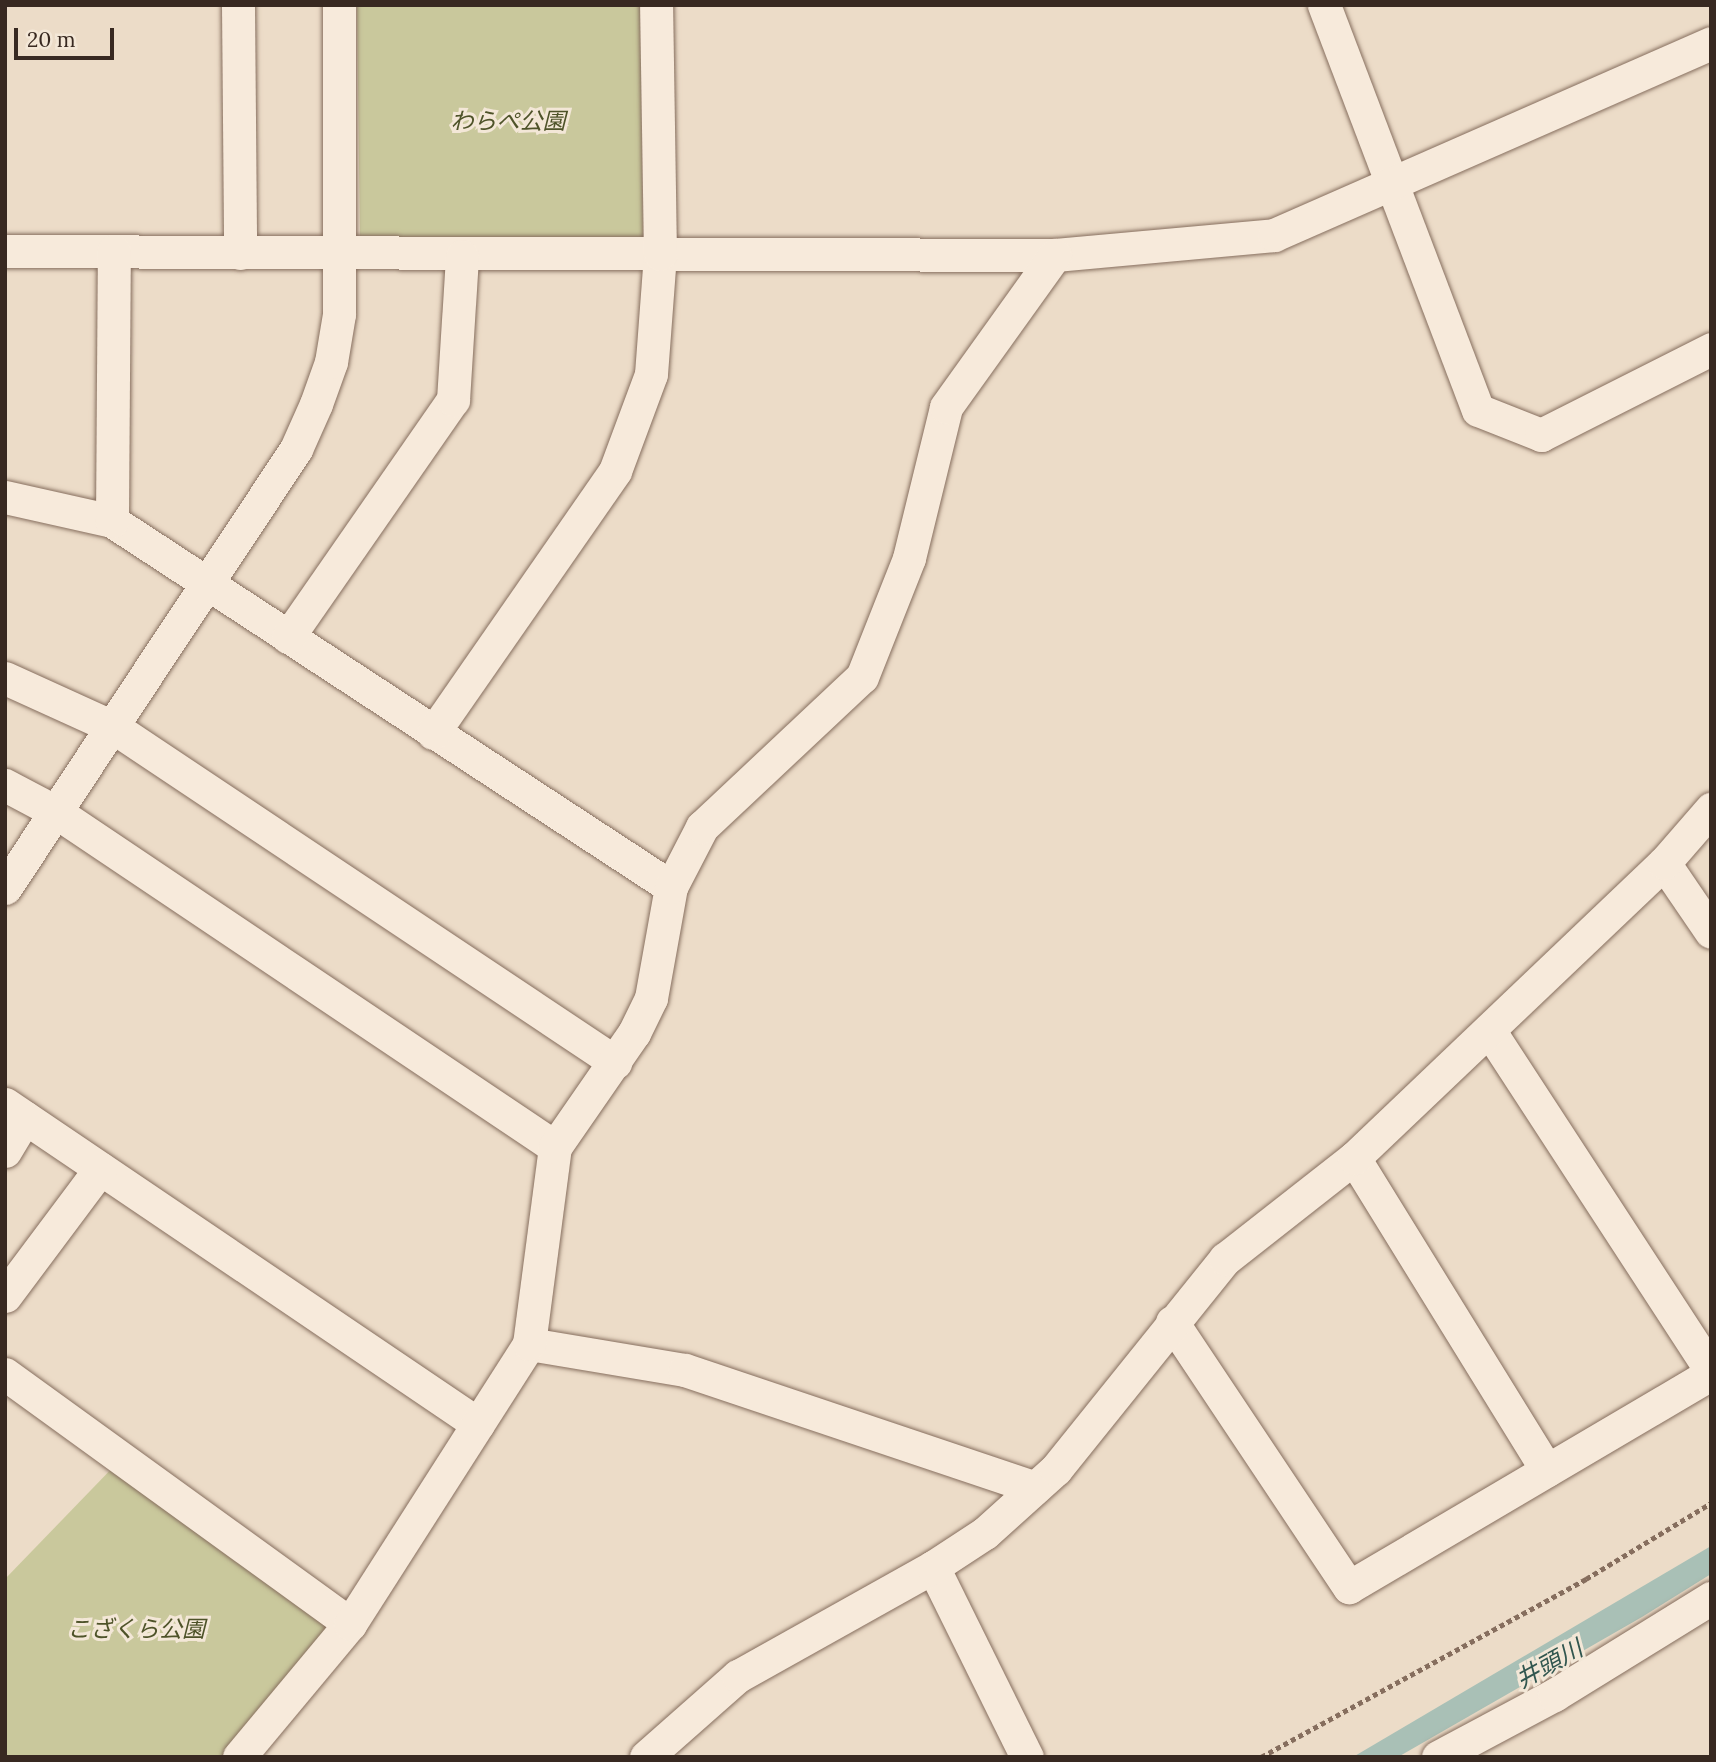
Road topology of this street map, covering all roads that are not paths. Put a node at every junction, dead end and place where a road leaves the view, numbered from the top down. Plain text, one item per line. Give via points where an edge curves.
1 (238, 5) edge
2 (339, 5) edge
3 (656, 5) edge
4 (1324, 5) edge
5 (1711, 43) edge
6 (1391, 187) junction
7 (5, 251) edge
8 (114, 251) junction
9 (240, 253) junction
10 (340, 253) junction
11 (660, 254) junction
12 (1055, 255) junction
13 (462, 256) junction
14 (1711, 349) edge
15 (5, 496) edge
16 (112, 521) junction
17 (208, 583) junction
18 (288, 637) junction
19 (5, 678) edge
20 (113, 727) junction
21 (433, 733) junction
22 (5, 785) edge
23 (1711, 809) edge
24 (56, 812) junction
25 (1664, 863) junction
26 (671, 887) junction
27 (5, 888) edge
28 (1711, 932) edge
29 (1489, 1030) junction
30 (615, 1062) junction
31 (15, 1111) edge
32 (555, 1147) junction
33 (5, 1150) edge
34 (1354, 1158) junction
35 (100, 1169) junction
36 (5, 1296) edge
37 (1172, 1322) junction
38 (529, 1344) junction
39 (1711, 1373) edge
40 (5, 1374) edge
41 (478, 1424) junction
42 (1547, 1470) junction
43 (1035, 1488) junction
44 (933, 1567) junction
45 (1711, 1598) edge
46 (350, 1624) junction
47 (239, 1757) edge
48 (646, 1757) edge
49 (1027, 1757) edge
50 (1438, 1757) edge

1 - 9 street
2 - 10 street
3 - 11 street
4 - 6 street
5 - 6 street
6 - 12 street via 1275,235
6 - 14 street via 1478,410 1541,435
7 - 8 street
8 - 9 street
8 - 16 street
9 - 10 street
10 - 13 street
10 - 17 street via 339,314 331,362 316,404 296,449
11 - 12 street
11 - 13 street
11 - 21 street via 651,374 615,471
12 - 26 street via 946,407 909,558 862,677 702,827
13 - 18 street via 453,400
15 - 16 street
16 - 17 street
17 - 18 street
17 - 20 street
18 - 21 street
19 - 20 street
20 - 24 street
20 - 30 street
21 - 26 street
22 - 24 street
23 - 25 street
24 - 27 street
24 - 32 street
25 - 28 street
25 - 29 street
26 - 30 street via 651,998
29 - 34 street
29 - 39 street
30 - 32 street
31 - 33 street
31 - 35 street
32 - 38 street
34 - 37 street via 1226,1259
34 - 42 street
35 - 36 street
35 - 41 street
37 - 42 street via 1349,1587
37 - 43 street via 1056,1469
38 - 41 street
38 - 43 street via 685,1370
39 - 42 street
40 - 46 street
41 - 46 street
43 - 44 street via 985,1534
44 - 48 street via 738,1676
44 - 49 street
45 - 50 street via 1554,1695
46 - 47 street

